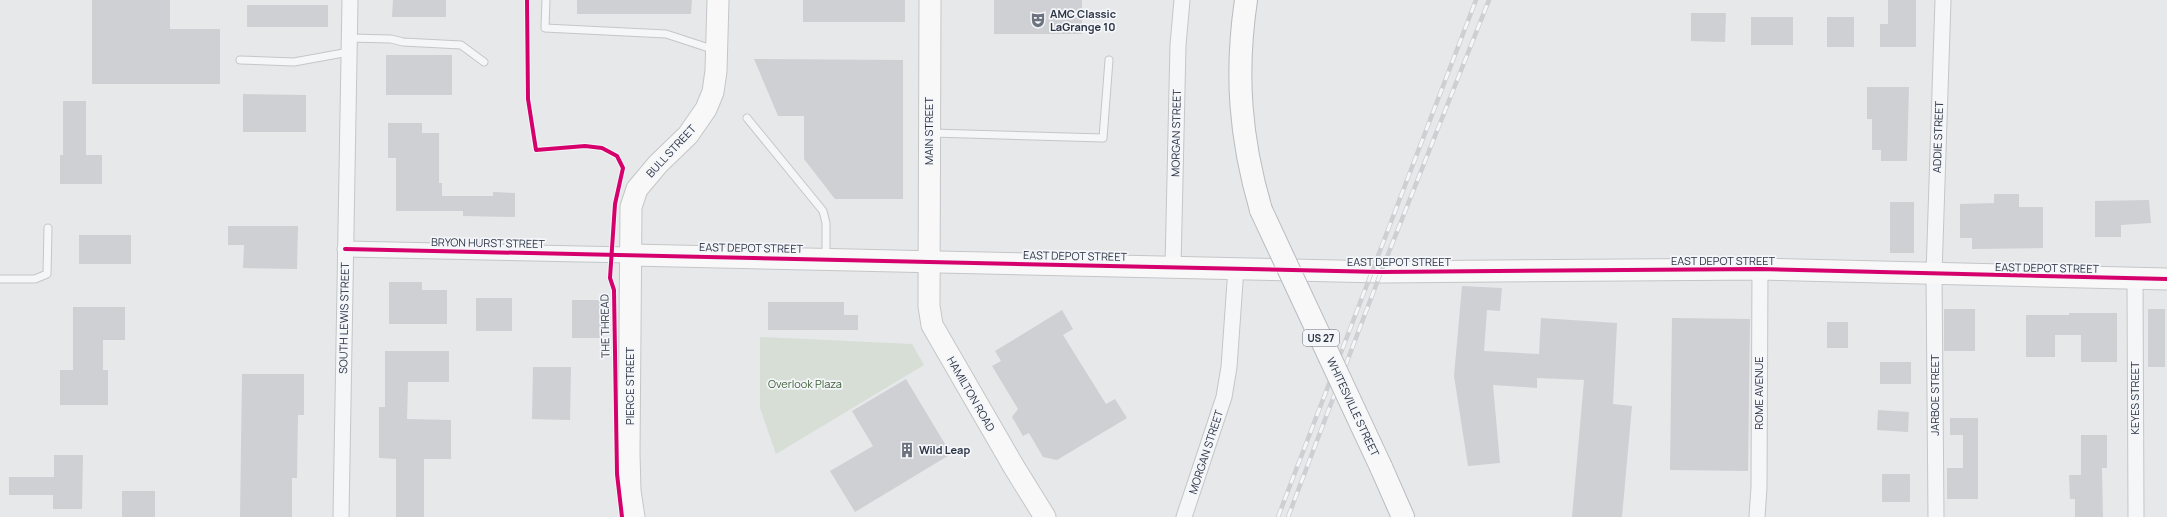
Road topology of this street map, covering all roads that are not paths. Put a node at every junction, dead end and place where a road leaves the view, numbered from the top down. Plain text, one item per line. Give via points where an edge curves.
1 (350, 0) edge
2 (546, 0) edge
3 (718, 0) edge
4 (930, 0) edge
5 (1182, 0) edge
6 (1246, 0) edge
7 (1943, 0) edge
8 (349, 45) junction
9 (717, 50) junction
10 (240, 60) dead end
11 (1109, 60) dead end
12 (484, 62) dead end
13 (747, 118) dead end
14 (930, 133) junction
15 (48, 228) dead end
16 (345, 249) junction
17 (631, 255) junction
18 (826, 259) junction
19 (929, 261) junction
20 (1173, 267) junction
21 (1236, 268) junction
22 (1760, 270) junction
23 (1934, 274) junction
24 (0, 279) edge
25 (2135, 279) junction
26 (2167, 279) edge
27 (340, 517) edge
28 (634, 517) edge
29 (1045, 517) edge
30 (1184, 517) edge
31 (1402, 517) edge
32 (1757, 517) edge
33 (1936, 517) edge
34 (2136, 517) edge

1 - 8 street, SOUTH LEWIS STREET
2 - 9 lane via 545,28 666,34
3 - 9 street, BULL STREET
4 - 14 street, MAIN STREET
5 - 20 street, MORGAN STREET via 1178,45
6 - 31 highway, WHITESVILLE STREET / US 27, bridge via 1239,60 1242,121 1261,210
7 - 23 street, ADDIE STREET
8 - 10 lane via 294,62
8 - 12 lane via 391,39 461,45
8 - 16 street, SOUTH LEWIS STREET
9 - 17 street, BULL STREET via 713,92 706,109 688,135 636,189 631,207
11 - 14 lane via 1103,138
13 - 18 lane via 823,211 826,223
14 - 19 street, MAIN STREET
15 - 24 lane via 47,274 35,279
16 - 17 street, BRYON HURST STREET
16 - 27 street, SOUTH LEWIS STREET
17 - 18 street, EAST DEPOT STREET
17 - 28 street, PIERCE STREET via 629,453
18 - 19 street, EAST DEPOT STREET
19 - 20 street, EAST DEPOT STREET
19 - 29 street, HAMILTON ROAD via 929,306 932,325
20 - 21 street, EAST DEPOT STREET
21 - 22 street, EAST DEPOT STREET via 1382,272
21 - 30 street, MORGAN STREET via 1229,368 1224,397
22 - 23 street, EAST DEPOT STREET
22 - 32 street, ROME AVENUE
23 - 25 street, EAST DEPOT STREET
23 - 33 street, JARBOE STREET
25 - 26 street, EAST DEPOT STREET
25 - 34 street, KEYES STREET

